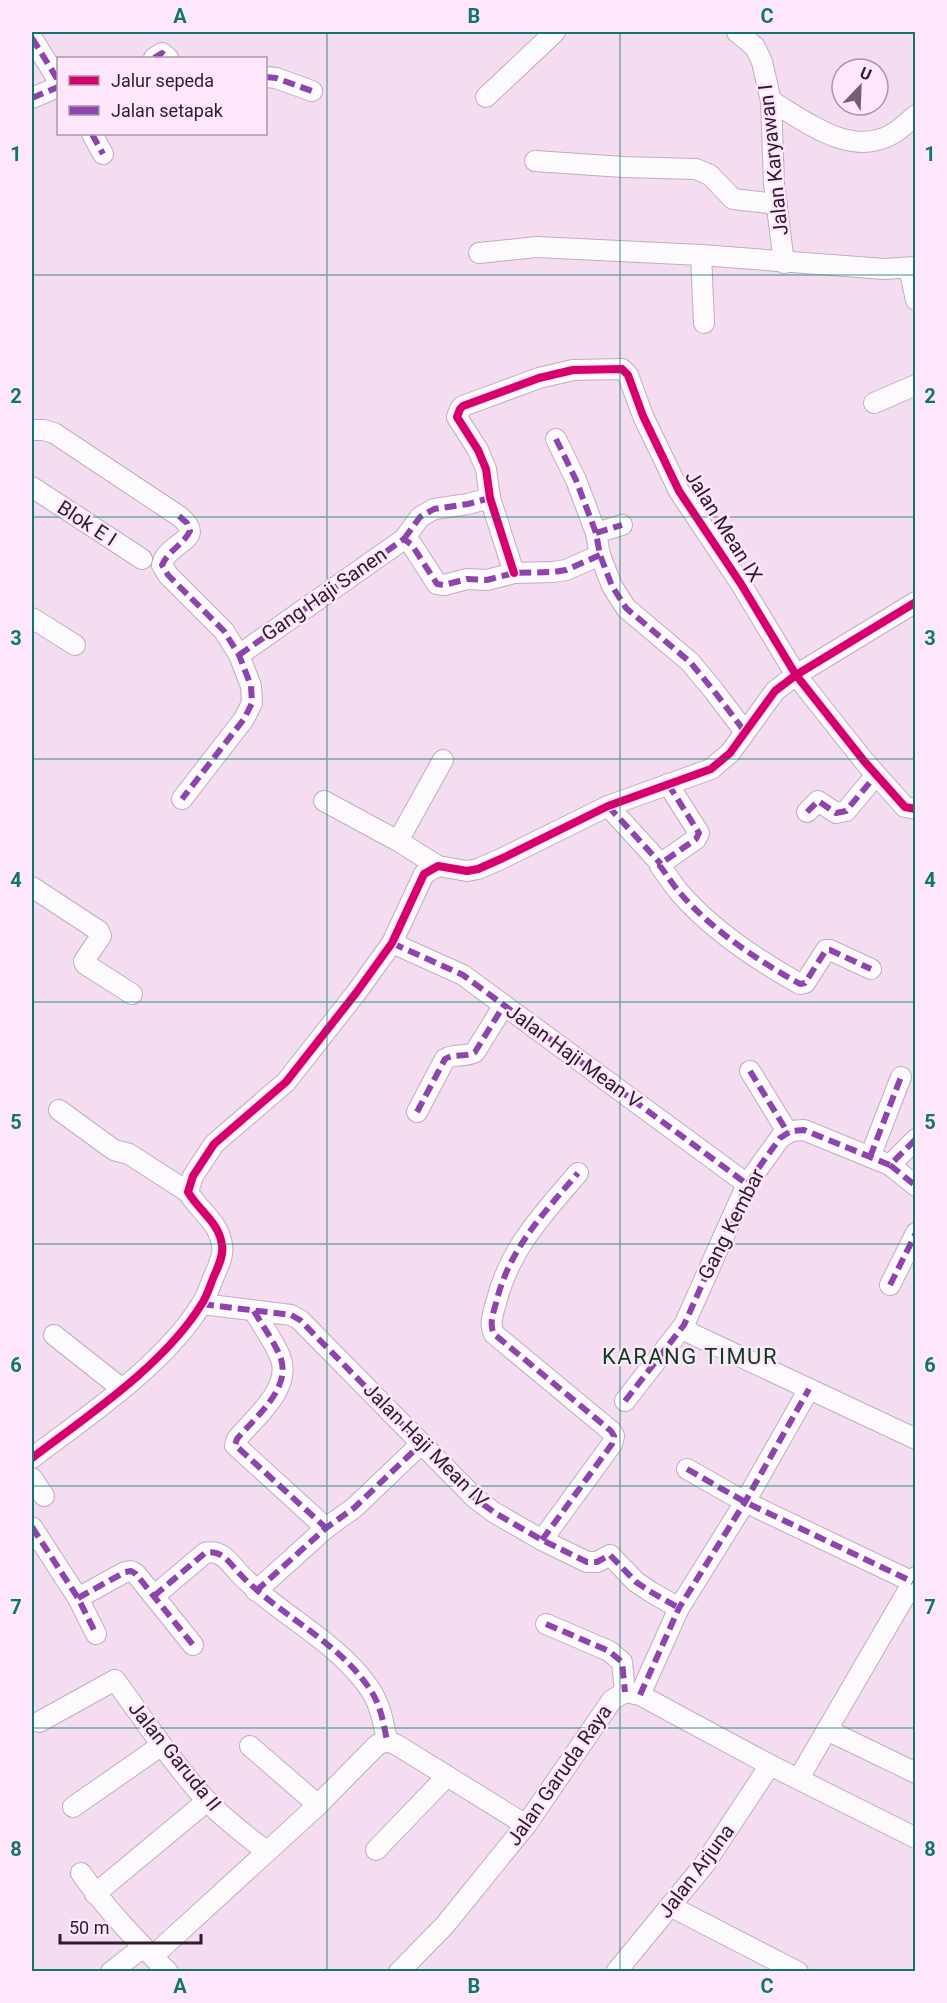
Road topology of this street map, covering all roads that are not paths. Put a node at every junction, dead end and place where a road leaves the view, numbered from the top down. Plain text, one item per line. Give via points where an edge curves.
1 (555, 32) edge
2 (737, 32) edge
3 (32, 38) edge
4 (267, 77) edge
5 (57, 78) edge
6 (57, 87) edge
7 (312, 91) dead end
8 (486, 97) dead end
9 (32, 98) edge
10 (771, 101) junction
11 (915, 115) edge
12 (93, 135) edge
13 (103, 154) dead end
14 (535, 162) dead end
15 (777, 204) junction
16 (479, 253) dead end
17 (701, 255) junction
18 (784, 263) junction
19 (912, 268) edge
20 (915, 300) edge
21 (704, 323) dead end
22 (915, 385) edge
23 (874, 403) dead end
24 (32, 430) edge
25 (556, 439) dead end
26 (32, 487) edge
27 (490, 498) junction
28 (622, 525) dead end
29 (596, 533) junction
30 (404, 539) junction
31 (600, 555) junction
32 (142, 559) dead end
33 (514, 573) junction
34 (915, 602) edge
35 (32, 618) edge
36 (75, 645) dead end
37 (239, 655) junction
38 (801, 681) junction
39 (745, 732) junction
40 (443, 760) dead end
41 (876, 775) junction
42 (668, 784) junction
43 (182, 799) dead end
44 (324, 801) dead end
45 (608, 806) junction
46 (915, 809) edge
47 (807, 812) dead end
48 (399, 841) junction
49 (661, 864) junction
50 (438, 866) junction
51 (32, 887) edge
52 (392, 943) junction
53 (871, 969) dead end
54 (132, 994) dead end
55 (504, 1005) junction
56 (750, 1071) dead end
57 (901, 1077) dead end
58 (59, 1110) dead end
59 (417, 1112) dead end
60 (788, 1132) junction
61 (915, 1139) edge
62 (870, 1157) junction
63 (890, 1165) junction
64 (578, 1173) dead end
65 (747, 1184) junction
66 (915, 1186) edge
67 (188, 1192) junction
68 (915, 1233) edge
69 (890, 1285) dead end
70 (202, 1304) junction
71 (254, 1311) junction
72 (684, 1325) junction
73 (54, 1335) dead end
74 (122, 1389) junction
75 (809, 1389) junction
76 (625, 1401) dead end
77 (915, 1439) edge
78 (421, 1444) junction
79 (32, 1458) edge
80 (687, 1469) dead end
81 (32, 1478) edge
82 (44, 1496) dead end
83 (745, 1502) junction
84 (32, 1527) edge
85 (326, 1528) junction
86 (542, 1540) junction
87 (914, 1579) edge
88 (256, 1591) junction
89 (154, 1596) junction
90 (78, 1598) junction
91 (679, 1608) junction
92 (546, 1624) dead end
93 (96, 1634) dead end
94 (193, 1645) dead end
95 (633, 1694) junction
96 (39, 1722) dead end
97 (828, 1730) junction
98 (387, 1741) junction
99 (162, 1745) junction
100 (249, 1746) dead end
101 (770, 1765) junction
102 (915, 1773) edge
103 (447, 1776) junction
104 (799, 1778) junction
105 (207, 1801) junction
106 (318, 1805) junction
107 (73, 1807) dead end
108 (526, 1825) junction
109 (915, 1838) edge
110 (376, 1850) dead end
111 (267, 1852) junction
112 (81, 1874) dead end
113 (95, 1894) junction
114 (670, 1906) junction
115 (148, 1952) junction
116 (111, 1971) edge
117 (168, 1971) edge
118 (399, 1971) edge
119 (616, 1971) edge
120 (798, 1971) edge

1 - 8 street
2 - 10 street, Jalan Karyawan I via 755,47
3 - 5 street
4 - 7 street
6 - 9 street
10 - 11 street via 847,141 873,141 894,133
10 - 15 street, Jalan Karyawan I
12 - 13 street
14 - 15 street via 696,169 710,175 733,199
15 - 18 street, Jalan Karyawan I
16 - 17 street via 537,247
17 - 18 street
17 - 21 street
18 - 19 street
19 - 20 street
22 - 23 street
24 - 37 street via 54,433 187,523 191,529 187,538 166,555 162,565 224,631
25 - 29 street
26 - 32 street, Blok E I
27 - 30 street via 434,509 420,517
27 - 33 street
27 - 38 street, Jalan Mean IX via 486,469 458,417 463,406 538,378 573,370 622,369 679,491
28 - 29 street
29 - 31 street
30 - 33 street, Gang Haji Sanen via 437,584 487,580
30 - 37 street, Gang Haji Sanen
31 - 33 street, Gang Haji Sanen via 567,570
31 - 39 street via 626,608 690,663
34 - 38 street
35 - 36 street
37 - 43 street via 252,703
38 - 39 street via 776,691
38 - 41 street, Jalan Mean IX
39 - 42 street via 730,753 711,769
40 - 48 street
41 - 46 street, Jalan Mean IX via 905,807
41 - 47 street via 846,811 836,813 818,801
42 - 45 street
42 - 49 street via 699,833
44 - 48 street
45 - 49 street
45 - 50 street via 478,868 466,871
48 - 50 street
49 - 53 street via 679,892 704,917 800,984 805,983 826,950
50 - 52 street via 424,874
51 - 54 street via 99,931 101,936 85,964
52 - 55 street, Jalan Haji Mean V via 463,975
52 - 67 street via 286,1082 214,1144 193,1176
55 - 59 street via 475,1052 445,1059
55 - 65 street, Jalan Haji Mean V
56 - 60 street
57 - 62 street
58 - 67 street via 114,1150 129,1154
60 - 62 street via 804,1130
60 - 65 street, Gang Kembar
61 - 63 street
62 - 63 street
63 - 66 street
64 - 86 street via 515,1254 500,1286 491,1328 614,1436
65 - 72 street, Gang Kembar
67 - 70 street via 208,1215 223,1248
68 - 69 street
70 - 71 street, Jalan Haji Mean IV
70 - 74 street via 159,1356
71 - 78 street, Jalan Haji Mean IV via 291,1315 300,1320
71 - 85 street via 281,1357 282,1370 273,1398 236,1445
72 - 75 street via 690,1333
72 - 76 street, Gang Kembar
73 - 74 street
74 - 79 street
75 - 77 street
75 - 83 street
78 - 85 street via 354,1508
78 - 86 street, Jalan Haji Mean IV via 476,1499
80 - 83 street
81 - 82 street
83 - 87 street
83 - 91 street
84 - 90 street
85 - 88 street
86 - 91 street, Jalan Haji Mean IV via 587,1562 610,1556 636,1582
87 - 97 street
88 - 89 street via 222,1555 213,1551 205,1553
88 - 98 street via 341,1656 367,1685 380,1707
89 - 90 street via 131,1571
89 - 94 street
90 - 93 street
91 - 95 street
92 - 95 street via 609,1651 622,1662
95 - 101 street
95 - 108 street, Jalan Garuda Raya via 612,1700
96 - 99 street, Jalan Garuda II via 115,1680
97 - 102 street
97 - 104 street
98 - 103 street
98 - 106 street via 377,1745
99 - 105 street, Jalan Garuda II
99 - 107 street
100 - 106 street
101 - 104 street
101 - 114 street, Jalan Arjuna via 704,1865
103 - 108 street
103 - 110 street
104 - 109 street
105 - 111 street, Jalan Garuda II
105 - 113 street
106 - 111 street
108 - 118 street, Jalan Garuda Raya via 445,1925
111 - 115 street
112 - 113 street
113 - 115 street
114 - 119 street, Jalan Arjuna
114 - 120 street
115 - 116 street
115 - 117 street

